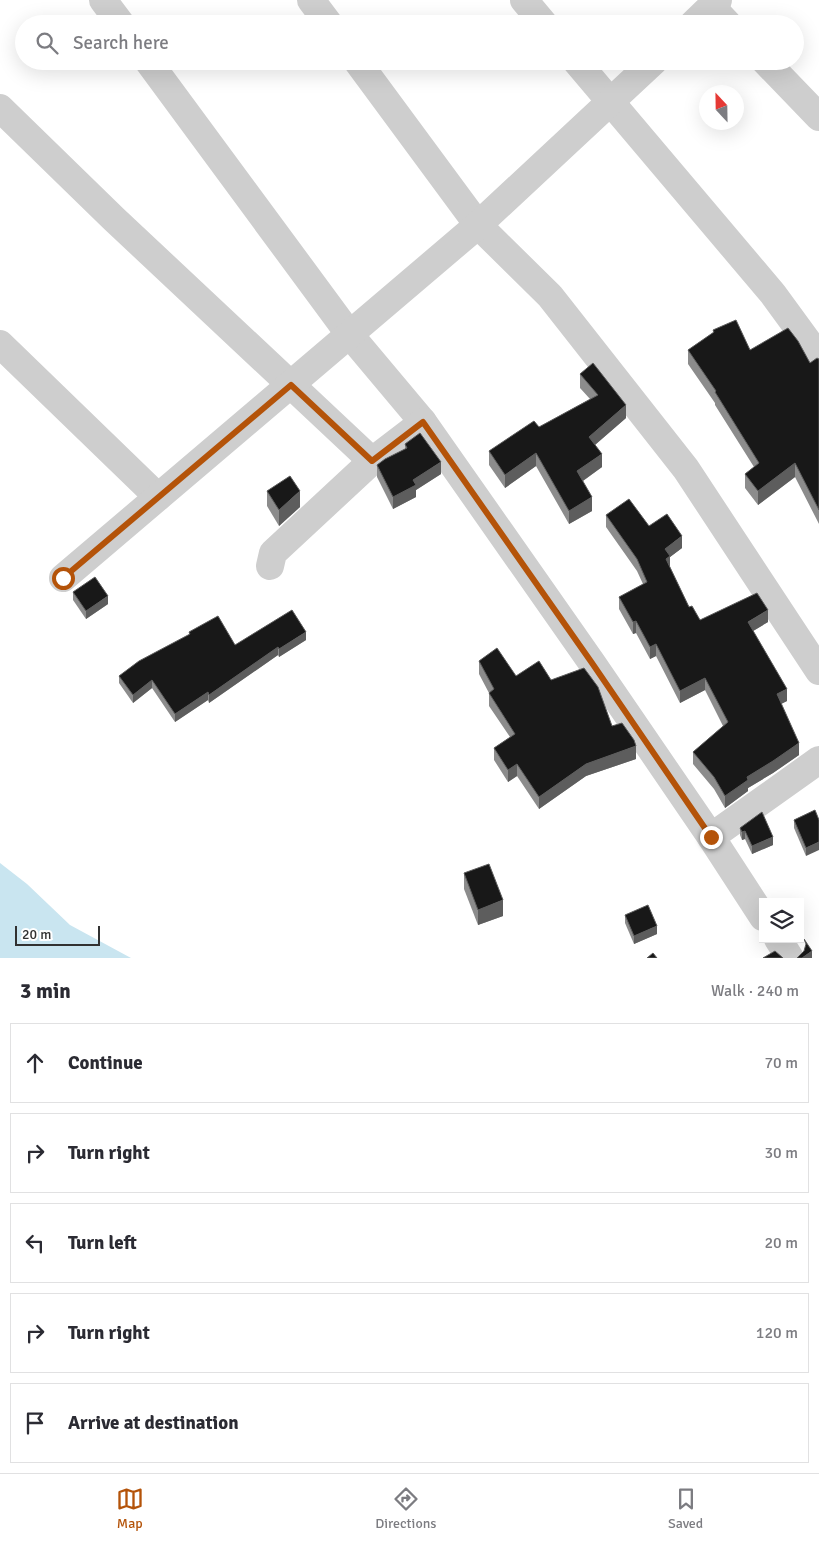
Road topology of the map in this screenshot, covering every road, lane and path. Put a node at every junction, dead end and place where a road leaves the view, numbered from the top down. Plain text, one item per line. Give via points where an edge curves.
1 (103, 0) edge
2 (311, 0) edge
3 (524, 0) edge
4 (114, 15) edge
5 (322, 15) edge
6 (536, 15) edge
7 (155, 70) edge
8 (363, 70) edge
9 (584, 70) edge
10 (645, 70) edge
11 (774, 70) edge
12 (611, 102) junction
13 (0, 108) edge
14 (819, 117) edge
15 (478, 225) junction
16 (350, 335) junction
17 (0, 344) edge
18 (819, 357) edge
19 (291, 385) junction
20 (423, 422) junction
21 (372, 461) junction
22 (158, 497) junction
23 (270, 566) dead end
24 (63, 578) dead end
25 (819, 671) edge
26 (819, 760) edge
27 (711, 837) junction
28 (759, 911) edge
29 (781, 943) edge
30 (790, 958) edge

1 - 4 street
2 - 5 street
3 - 6 street
7 - 16 street
8 - 15 street
9 - 12 street
10 - 12 street
11 - 14 street
12 - 15 street
12 - 18 street via 773,294
13 - 19 street
15 - 16 street
15 - 25 street via 550,296 686,469
16 - 19 street
16 - 20 street
17 - 22 street
19 - 21 street
19 - 22 street
20 - 21 street
20 - 27 street
21 - 23 street via 273,553
22 - 24 street
26 - 27 street
27 - 28 street
29 - 30 street

